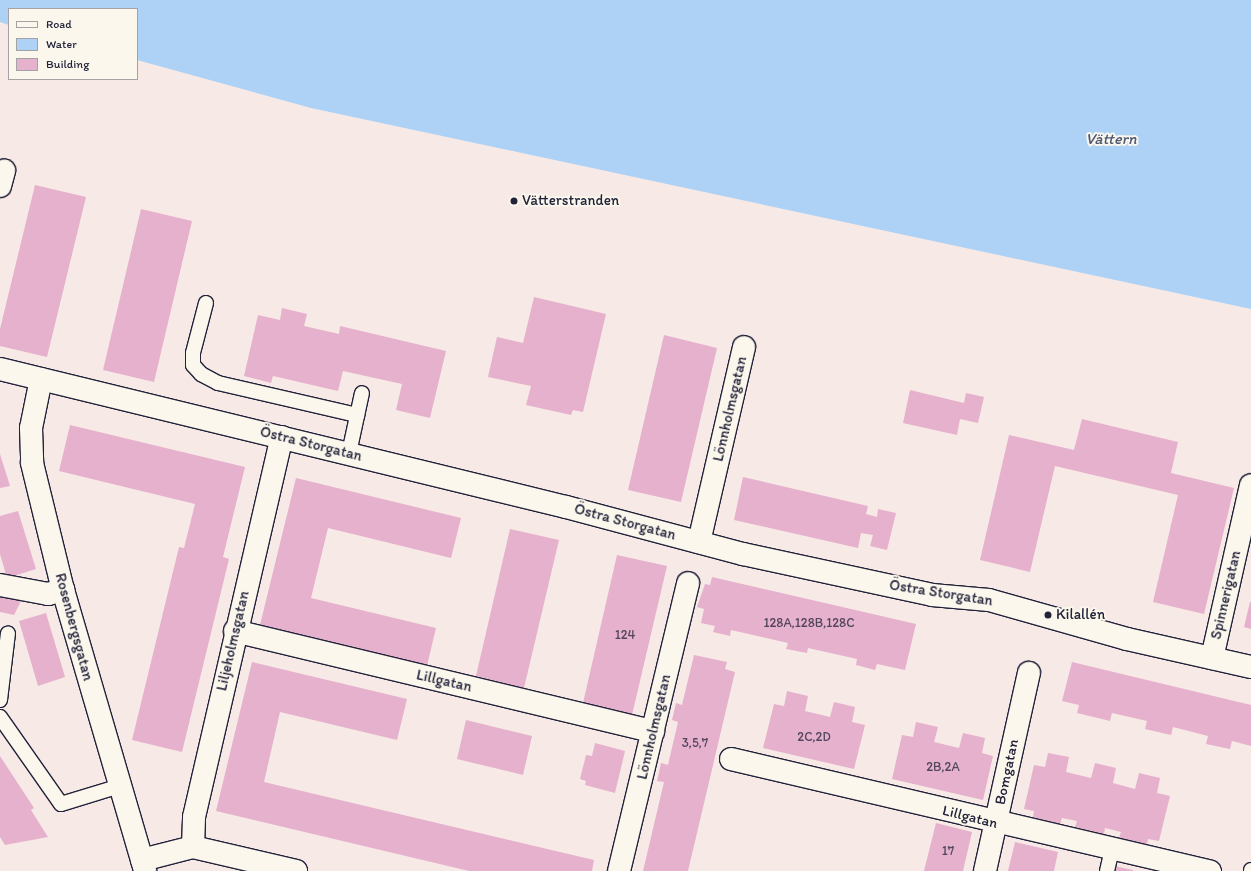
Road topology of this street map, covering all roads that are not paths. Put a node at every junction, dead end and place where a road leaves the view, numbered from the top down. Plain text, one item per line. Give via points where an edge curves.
1 (206, 303) dead end
2 (744, 347) dead end
3 (0, 369) edge
4 (41, 379) junction
5 (362, 393) dead end
6 (357, 415) junction
7 (282, 437) junction
8 (349, 453) junction
9 (1251, 485) edge
10 (699, 542) junction
11 (688, 582) dead end
12 (0, 585) edge
13 (63, 590) junction
14 (235, 631) junction
15 (8, 633) dead end
16 (1212, 658) junction
17 (1251, 667) edge
18 (1029, 673) dead end
19 (0, 700) edge
20 (0, 717) edge
21 (653, 731) junction
22 (731, 759) dead end
23 (120, 786) junction
24 (996, 824) junction
25 (193, 847) junction
26 (1112, 849) junction
27 (143, 866) edge
28 (296, 871) edge
29 (619, 871) edge
30 (984, 871) edge
31 (1107, 871) edge
32 (1210, 871) edge

1 - 6 lane via 193,353 193,365 201,374 218,383
2 - 10 street, Lönnholmsgatan
3 - 4 street, Östra Storgatan
4 - 7 street, Östra Storgatan
4 - 13 street, Rosenbergsgatan via 30,446
5 - 6 lane
6 - 8 lane
7 - 8 street, Östra Storgatan
7 - 14 street, Liljeholmsgatan
8 - 10 street, Östra Storgatan
9 - 16 street, Spinnerigatan
10 - 16 street, Östra Storgatan via 932,595 989,600 1126,639
11 - 21 street, Lönnholmsgatan
12 - 13 street via 48,594
13 - 23 street, Rosenbergsgatan
14 - 21 street, Lillgatan
14 - 25 street, Liljeholmsgatan via 194,817
15 - 19 lane
16 - 17 street, Östra Storgatan
18 - 24 street, Bomgatan
20 - 23 lane via 60,804
21 - 29 street, Lönnholmsgatan
22 - 24 street, Lillgatan
23 - 27 street, Rosenbergsgatan
24 - 26 street, Lillgatan
24 - 30 street, Bomgatan
25 - 27 street
25 - 28 street
26 - 31 lane
26 - 32 street, Lillgatan

